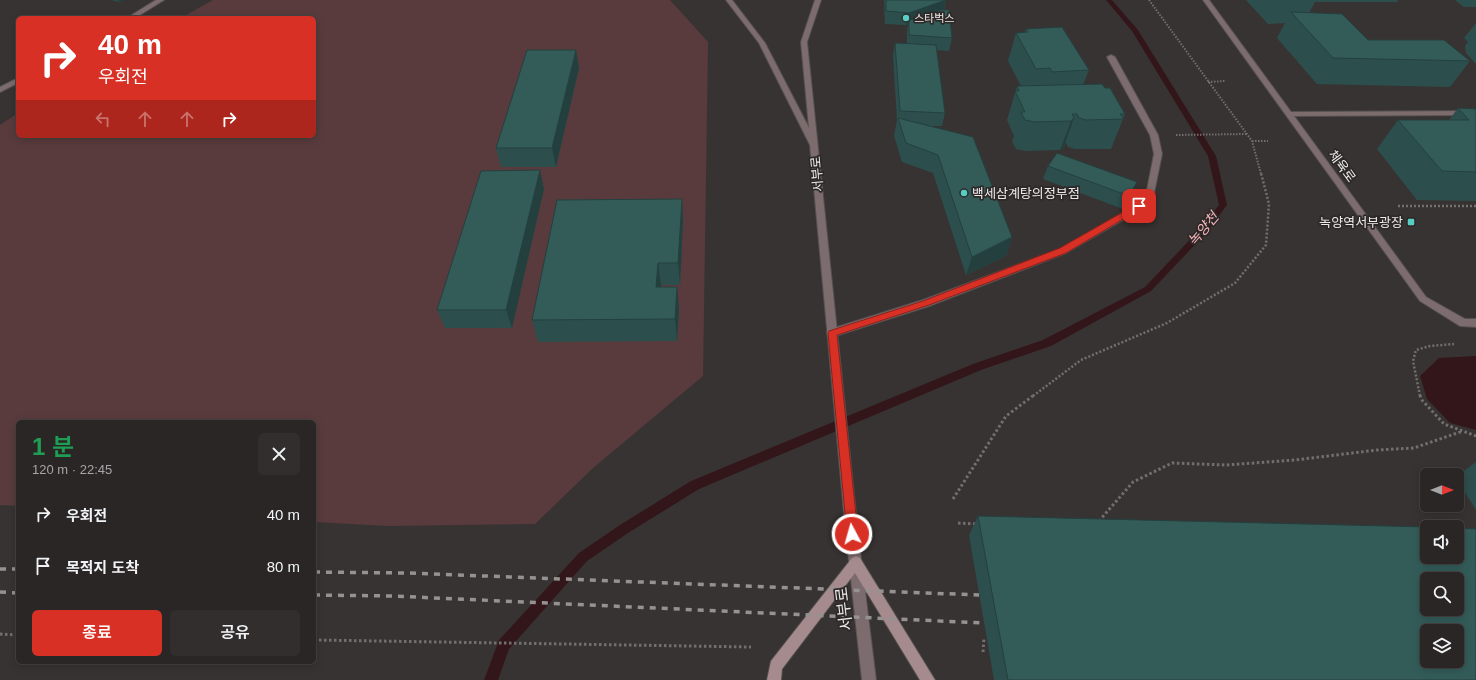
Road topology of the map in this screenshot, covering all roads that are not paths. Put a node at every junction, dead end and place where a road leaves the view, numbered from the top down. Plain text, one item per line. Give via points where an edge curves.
1 (161, 0) edge
2 (729, 0) edge
3 (818, 0) edge
4 (1206, 0) edge
5 (133, 16) edge
6 (1111, 57) dead end
7 (16, 81) edge
8 (2, 87) edge
9 (1476, 113) edge
10 (1288, 114) junction
11 (815, 150) junction
12 (1476, 322) edge
13 (832, 333) junction
14 (856, 562) junction
15 (774, 680) edge
16 (869, 680) edge
17 (928, 680) edge

1 - 5 street
2 - 11 street via 762,43
3 - 11 street, 서부로 via 804,42
4 - 10 street, 체육로
6 - 13 street via 1154,135 1158,154 1149,200 1063,250 926,303
7 - 8 street
9 - 10 street
10 - 12 street, 체육로 via 1423,299 1462,323
11 - 13 street, 서부로
13 - 14 street, 서부로
14 - 15 main road via 776,666
14 - 16 street, 서부로
14 - 17 main road

